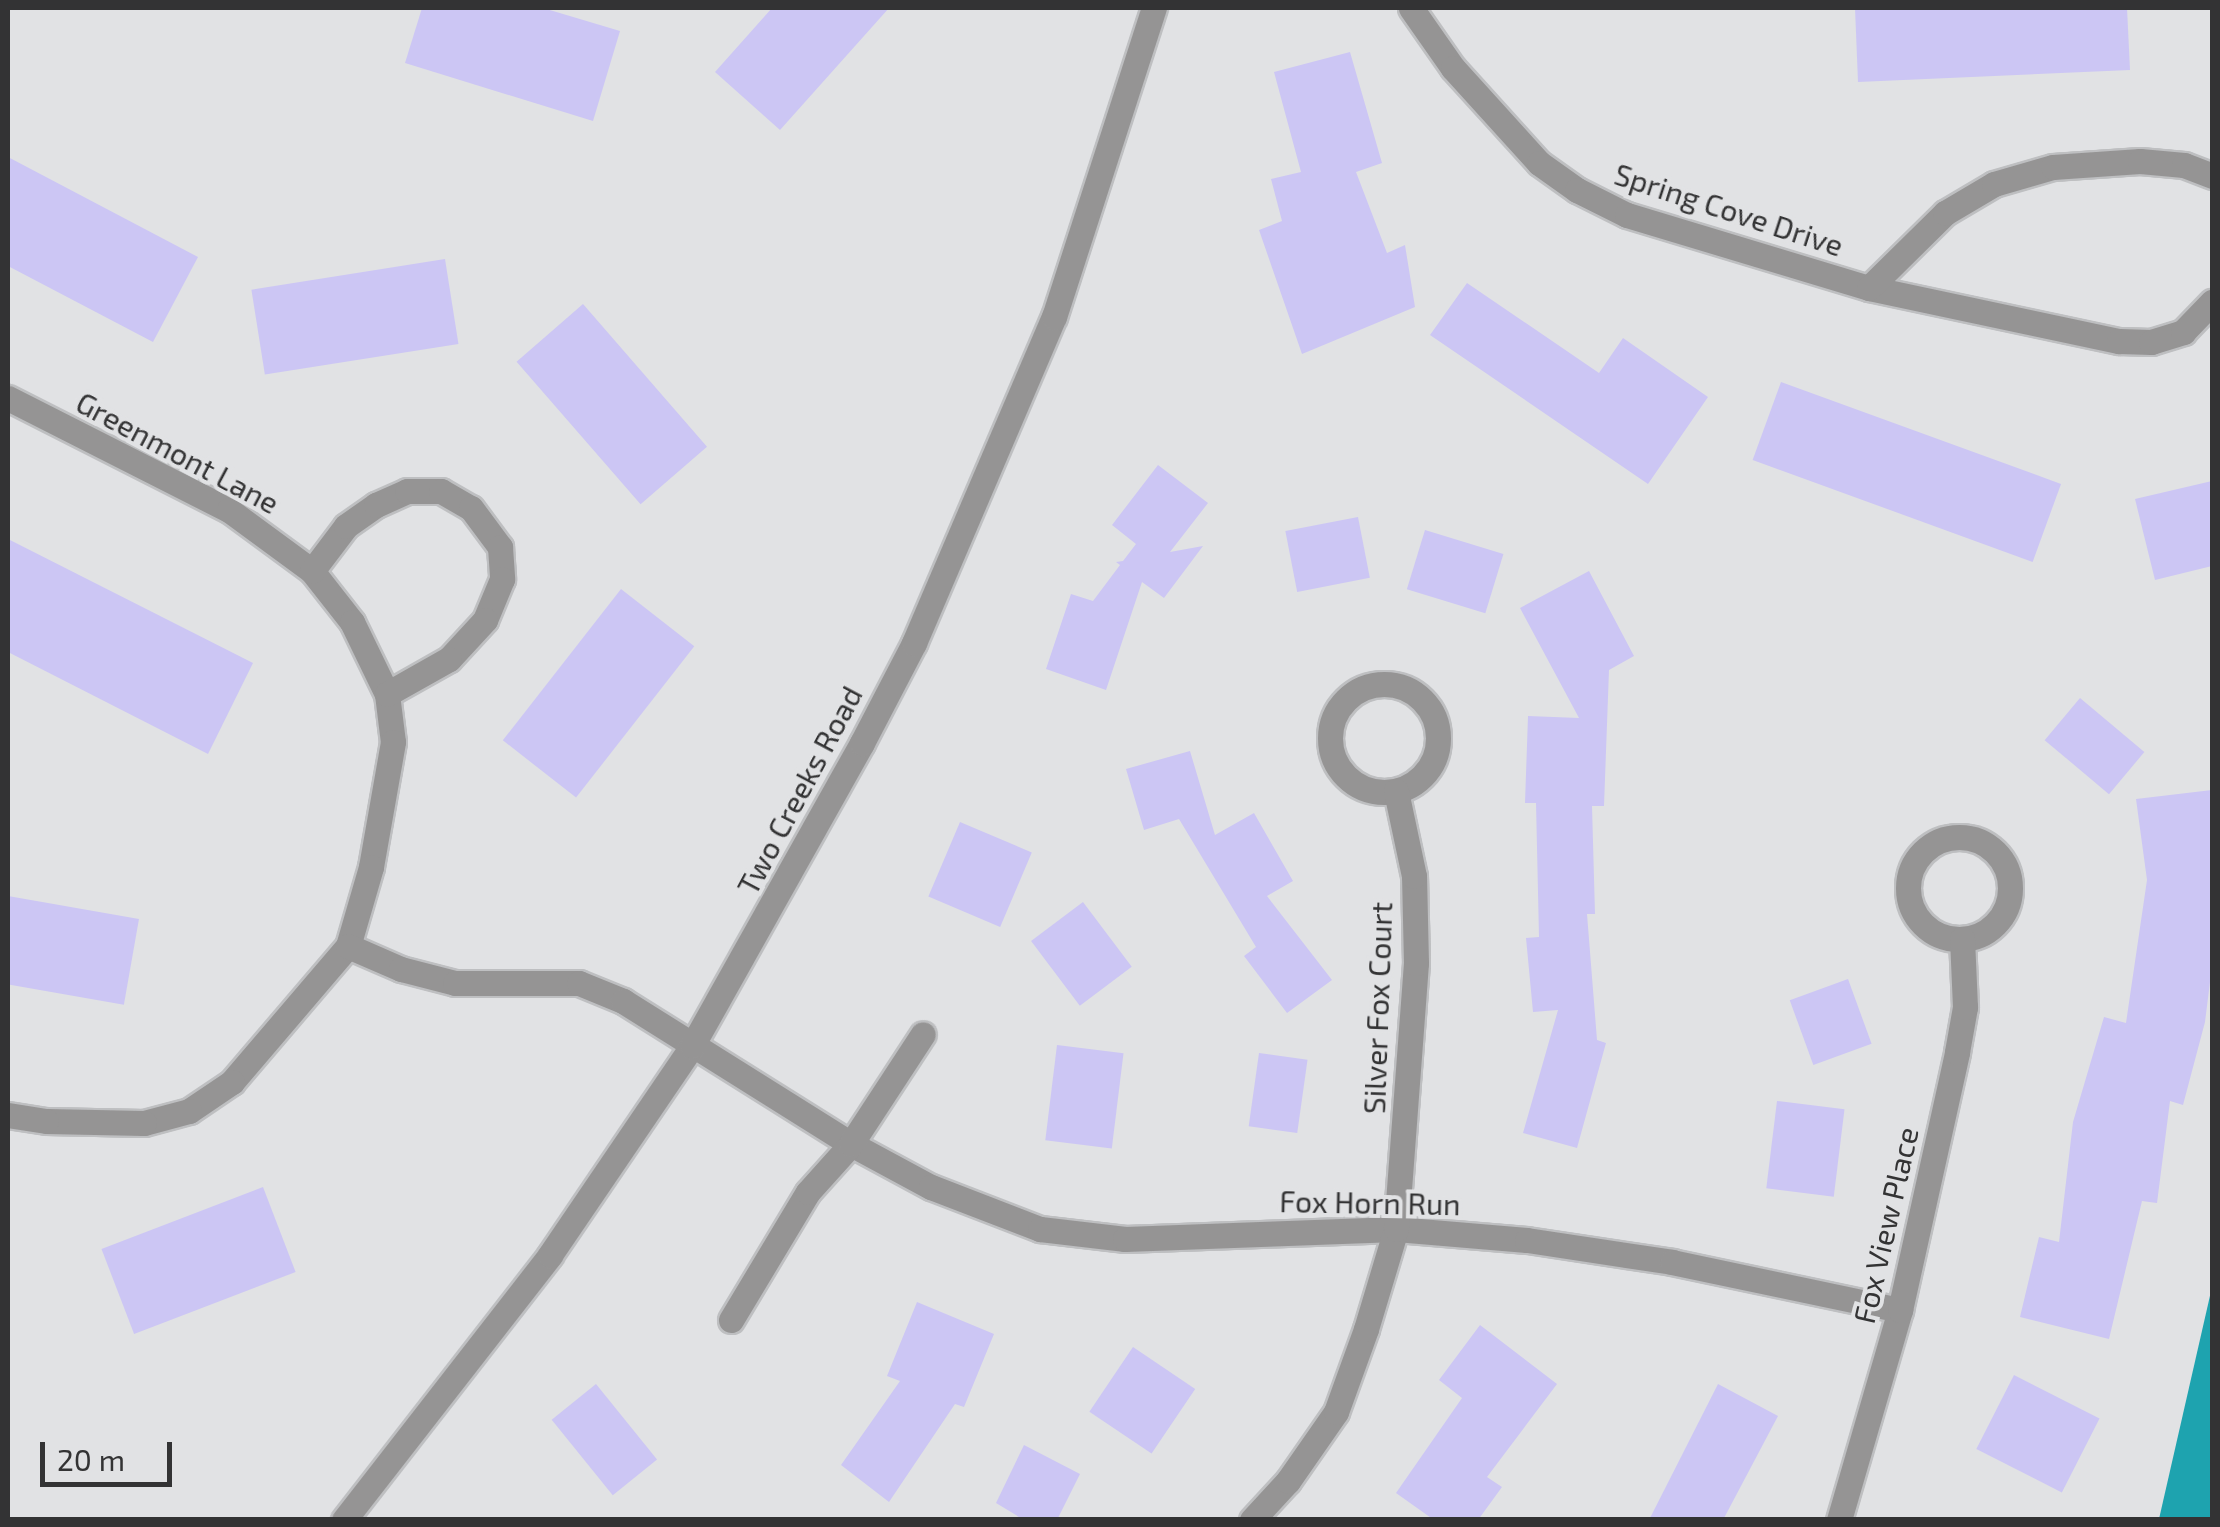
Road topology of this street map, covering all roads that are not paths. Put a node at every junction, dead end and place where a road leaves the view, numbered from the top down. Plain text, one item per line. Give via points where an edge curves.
1 (1154, 8) edge
2 (1411, 8) edge
3 (2212, 176) edge
4 (1869, 288) junction
5 (2212, 302) edge
6 (8, 398) edge
7 (312, 571) junction
8 (388, 694) junction
9 (1396, 791) junction
10 (1962, 940) junction
11 (348, 946) junction
12 (923, 1034) dead end
13 (692, 1046) junction
14 (8, 1115) edge
15 (852, 1144) junction
16 (1396, 1228) junction
17 (1900, 1310) junction
18 (731, 1320) dead end
19 (344, 1520) edge
20 (1252, 1520) edge
21 (1839, 1520) edge

1 - 13 street, Two Creeks Road via 1054,317 922,626 774,908
2 - 4 street, Spring Cove Drive via 1504,128 1577,190 1627,215
3 - 4 street, Spring Cove Drive via 2184,165 2140,161 2053,167 1994,184 1945,212
4 - 5 street, Spring Cove Drive via 2120,341 2151,342 2182,332
6 - 7 street, Greenmont Lane via 230,510
7 - 8 street, Greenmont Lane via 352,622
7 - 8 street via 346,526 407,491 441,490 471,508 500,547 502,579 486,620 449,659
8 - 11 street, Greenmont Lane via 392,742 385,800
9 - 9 street via 1426,774 1437,724 1418,696 1370,685 1339,706 1331,723 1334,760 1360,787
9 - 16 street, Silver Fox Court via 1414,876 1416,963
10 - 10 street via 1990,929 2011,894 1997,852 1955,836 1919,854 1907,890 1928,930
10 - 17 street, Fox View Place via 1965,1007
11 - 13 street via 455,983 580,983
11 - 14 street via 232,1082 189,1111 144,1123
12 - 15 street
13 - 15 street, Fox Horn Run
13 - 19 street, Two Creeks Road via 550,1255
15 - 16 street, Fox Horn Run via 932,1187 1040,1229 1125,1238
15 - 18 street via 808,1192
16 - 17 street, Fox Horn Run via 1656,1259
16 - 20 street, Silver Fox Court via 1336,1412
17 - 21 street, Fox View Place

